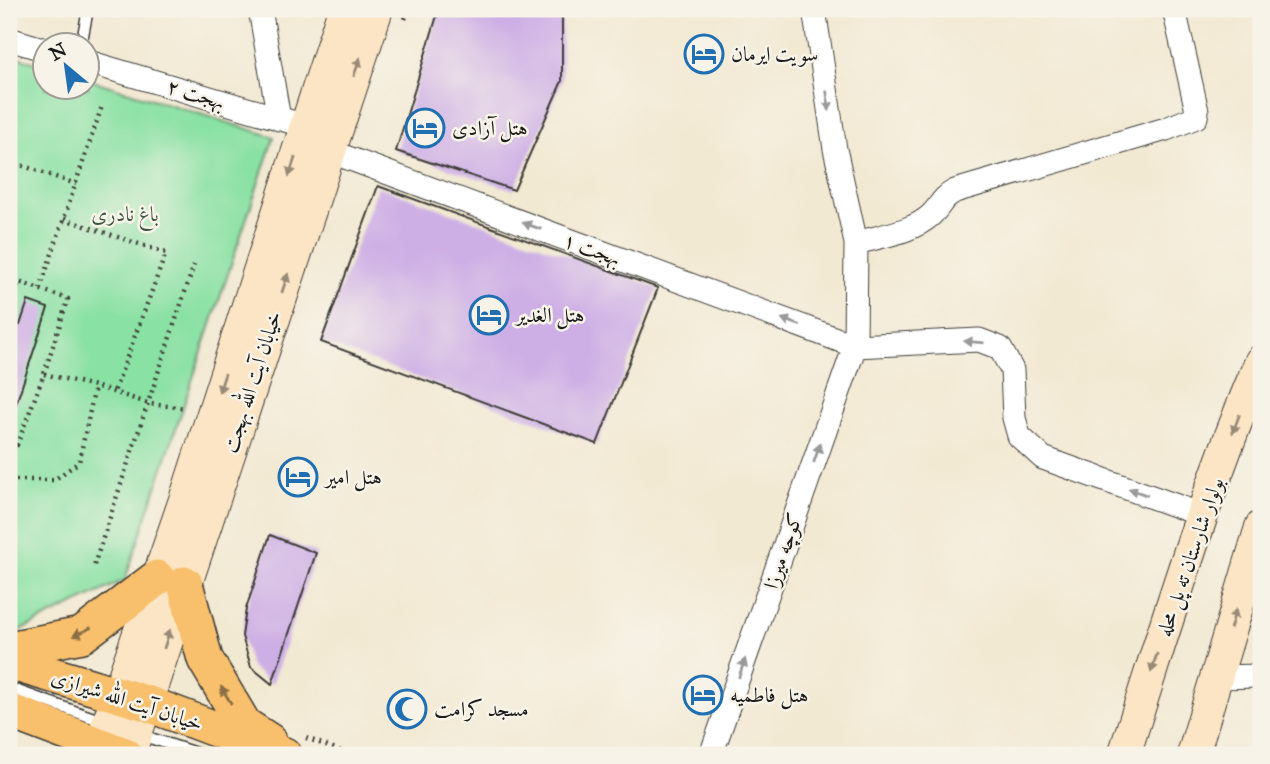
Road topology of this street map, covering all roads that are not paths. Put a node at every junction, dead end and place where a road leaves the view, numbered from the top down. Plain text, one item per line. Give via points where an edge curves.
1 (88, 9) edge
2 (260, 9) edge
3 (344, 9) edge
4 (377, 9) edge
5 (814, 9) edge
6 (1174, 9) edge
7 (84, 32) edge
8 (9, 39) edge
9 (32, 46) edge
10 (102, 66) edge
11 (292, 123) junction
12 (329, 151) junction
13 (856, 243) junction
14 (855, 346) junction
15 (1261, 361) edge
16 (1202, 515) junction
17 (1261, 527) edge
18 (171, 581) junction
19 (9, 649) edge
20 (9, 662) edge
21 (1261, 676) edge
22 (1216, 677) junction
23 (9, 688) edge
24 (9, 711) edge
25 (121, 733) edge
26 (293, 749) edge
27 (202, 755) edge
28 (711, 755) edge
29 (1124, 755) edge
30 (1194, 755) edge

1 - 7 lane
2 - 11 street
3 - 11 main road, خیابان آیت الله بهجت
12 -> 4 main road, خیابان آیت الله بهجت
5 -> 13 street, کوچه میرزا via 835,149
6 - 13 street via 1196,117 955,191 915,225
8 - 9 street
10 - 11 street, بهجت ۲
11 -> 18 main road, خیابان آیت الله بهجت
14 -> 12 street, بهجت ۱
18 -> 12 main road, خیابان آیت الله بهجت
13 - 14 street, کوچه میرزا
16 -> 14 street via 1043,458 1019,436 1012,370 1000,348 979,340
28 -> 14 street, کوچه میرزا
15 -> 16 main road, بولوار شارستان ته پل محله
16 -> 29 main road, بولوار شارستان ته پل محله
22 -> 17 main road
18 -> 19 main road via 82,635
18 - 25 main road, خیابان آیت الله بهجت
26 -> 18 main road via 244,725 205,659
20 - 25 main road, خیابان آیت الله شیرازی
21 - 22 street
22 - 30 main road
23 - 25 lane
24 - 25 main road, خیابان آیت الله شیرازی
25 - 26 main road, خیابان آیت الله شیرازی
25 - 27 lane

